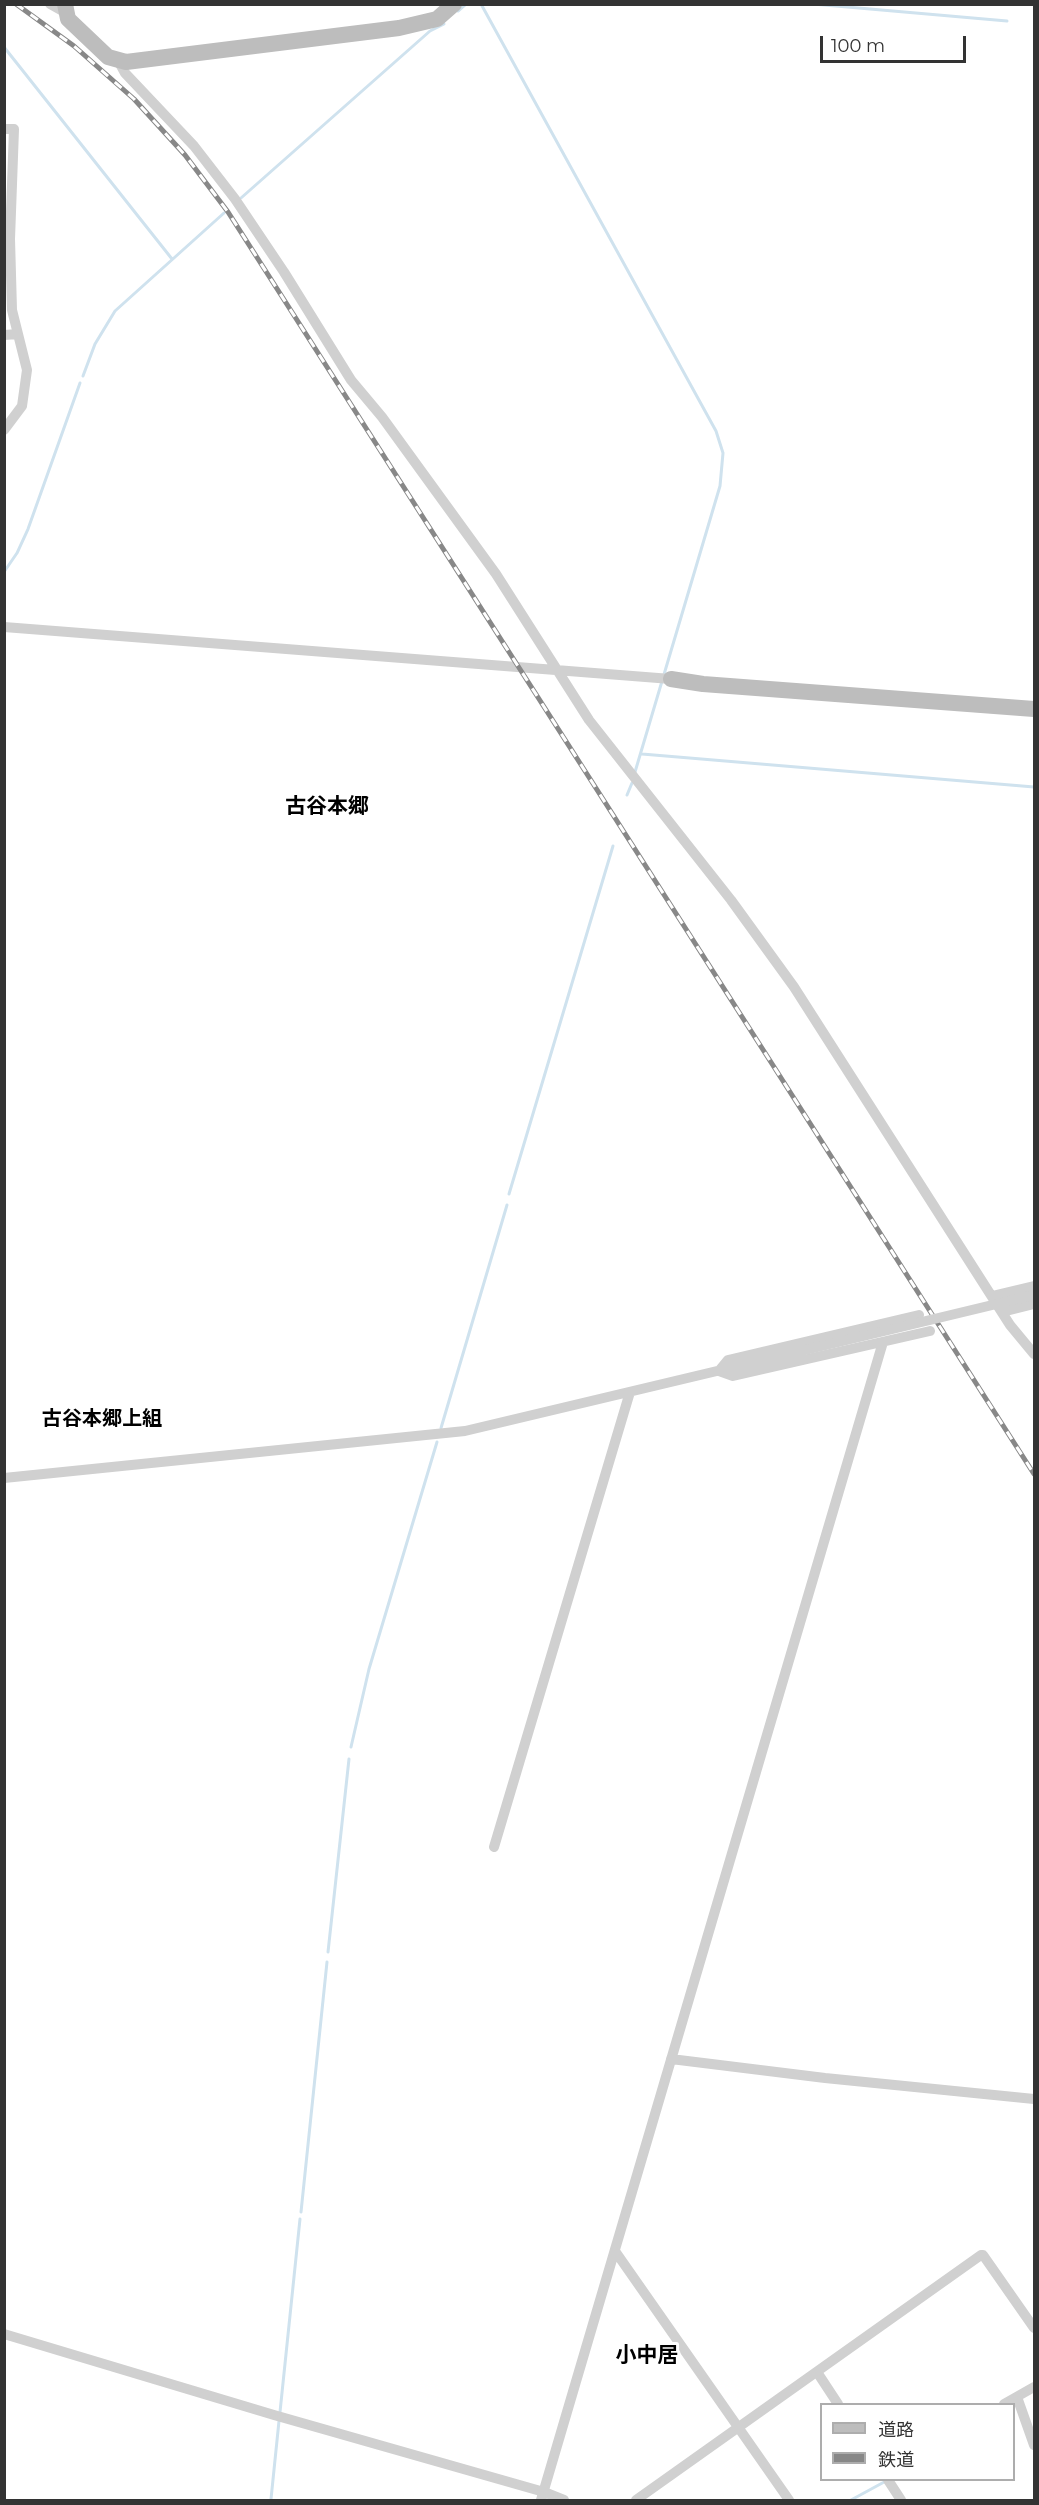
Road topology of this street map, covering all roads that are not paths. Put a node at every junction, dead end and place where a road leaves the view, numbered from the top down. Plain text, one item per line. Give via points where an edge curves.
1 (50, 4) edge
2 (454, 4) edge
3 (65, 9) edge
4 (119, 62) junction
5 (4, 129) edge
6 (18, 334) junction
7 (4, 335) edge
8 (4, 430) edge
9 (4, 627) edge
10 (557, 670) junction
11 (671, 679) joint
12 (1035, 709) edge
13 (1035, 1286) edge
14 (1035, 1295) edge
15 (992, 1296) junction
16 (1035, 1304) edge
17 (1002, 1312) junction
18 (919, 1315) dead end
19 (930, 1331) dead end
20 (883, 1342) junction
21 (1035, 1354) edge
22 (719, 1371) junction
23 (630, 1392) junction
24 (4, 1478) edge
25 (494, 1847) dead end
26 (671, 2059) junction
27 (1035, 2099) edge
28 (615, 2251) junction
29 (1035, 2328) edge
30 (4, 2334) edge
31 (817, 2372) junction
32 (1035, 2387) edge
33 (1017, 2397) junction
34 (837, 2403) edge
35 (1006, 2403) edge
36 (739, 2427) junction
37 (1035, 2445) edge
38 (889, 2481) edge
39 (542, 2496) edge
40 (564, 2500) edge
41 (636, 2500) edge
42 (789, 2500) edge
43 (901, 2500) edge

1 - 3 street
2 - 4 street via 437,19 399,28
3 - 4 street via 68,19 108,57
4 - 10 street via 235,199 351,380 483,557
5 - 6 street via 14,129 10,239 12,310
6 - 7 street
6 - 8 street via 27,370 22,406
9 - 10 street
10 - 11 street
10 - 15 street via 589,720 731,900 794,987
11 - 12 street
13 - 15 street
14 - 22 street, bridge
15 - 17 street
16 - 17 street
17 - 21 street
18 - 22 street via 728,1360
19 - 20 street
20 - 22 street via 733,1376
20 - 26 street
22 - 23 street
23 - 24 street via 465,1431
23 - 25 street
26 - 27 street
26 - 28 street
28 - 36 street
28 - 39 street
29 - 31 street via 981,2255
30 - 39 street
31 - 34 street
31 - 36 street
32 - 33 street
33 - 35 street
33 - 37 street
36 - 41 street
36 - 42 street
38 - 43 street
39 - 40 street

